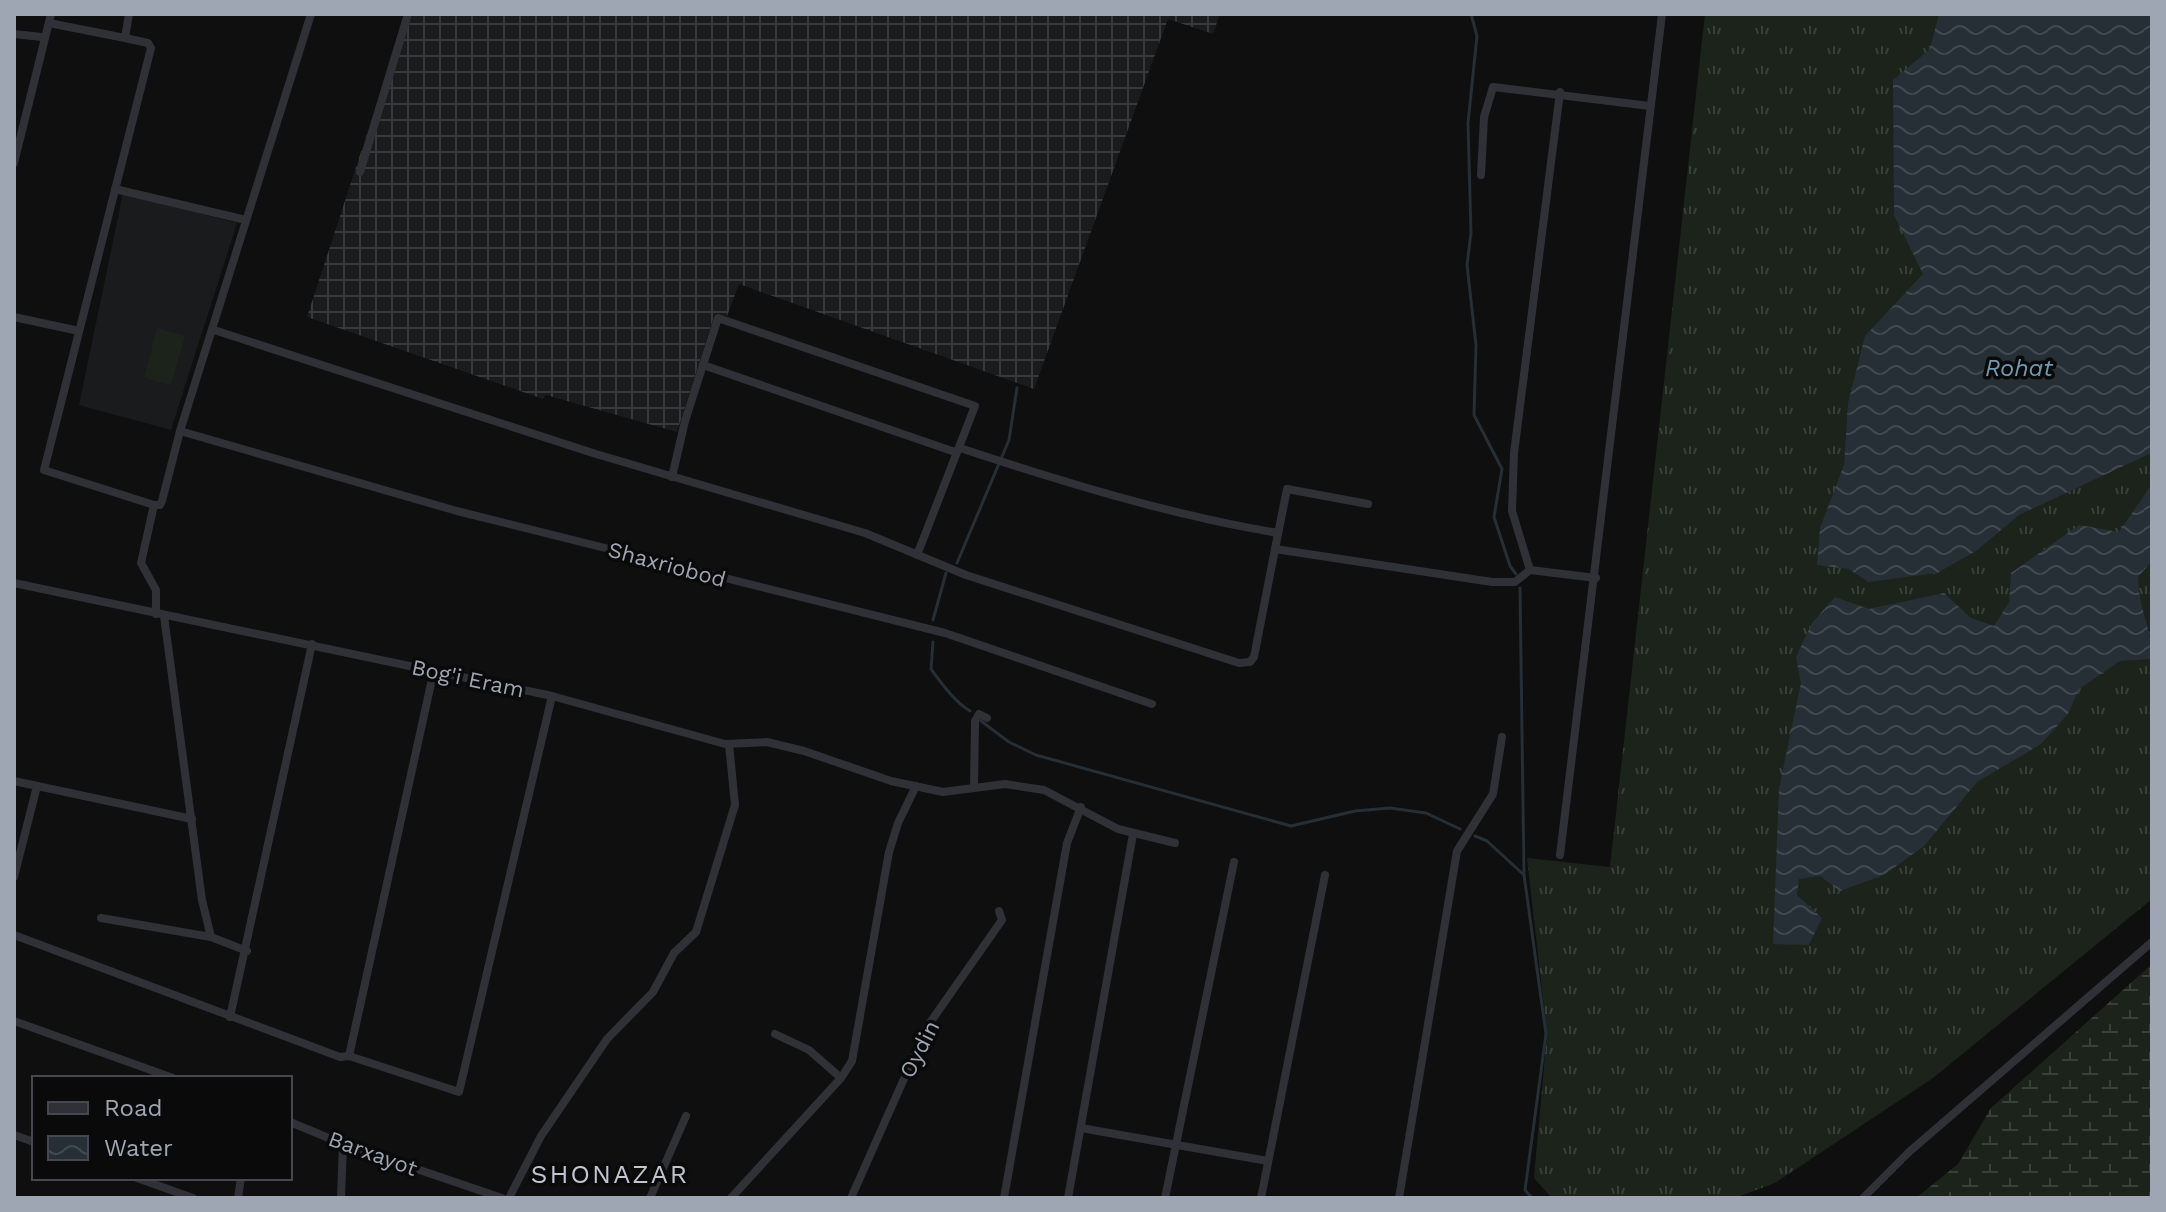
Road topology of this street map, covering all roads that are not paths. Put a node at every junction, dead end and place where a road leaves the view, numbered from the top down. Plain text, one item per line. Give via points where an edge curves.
1 (129, 14) edge
2 (311, 14) edge
3 (408, 14) edge
4 (1662, 14) edge
5 (50, 19) edge
6 (14, 34) edge
7 (42, 37) junction
8 (125, 38) junction
9 (1560, 92) junction
10 (1650, 106) junction
11 (14, 163) edge
12 (360, 172) dead end
13 (1481, 175) dead end
14 (115, 189) junction
15 (246, 220) junction
16 (14, 317) edge
17 (214, 330) junction
18 (79, 331) junction
19 (703, 365) junction
20 (180, 431) junction
21 (958, 450) junction
22 (672, 477) junction
23 (1368, 504) dead end
24 (154, 505) junction
25 (1278, 533) junction
26 (1275, 549) junction
27 (917, 555) junction
28 (1530, 570) junction
29 (1596, 578) junction
30 (14, 583) edge
31 (160, 615) junction
32 (312, 644) junction
33 (434, 670) junction
34 (552, 696) junction
35 (1152, 704) dead end
36 (987, 718) dead end
37 (1502, 737) dead end
38 (729, 744) junction
39 (14, 781) edge
40 (37, 786) junction
41 (916, 786) junction
42 (974, 787) junction
43 (1081, 807) junction
44 (192, 819) junction
45 (1133, 834) junction
46 (1175, 843) dead end
47 (1560, 855) dead end
48 (1234, 862) dead end
49 (1325, 875) dead end
50 (14, 877) edge
51 (999, 911) dead end
52 (101, 918) dead end
53 (14, 935) edge
54 (211, 937) junction
55 (2152, 942) edge
56 (247, 951) junction
57 (230, 1017) junction
58 (14, 1021) edge
59 (775, 1034) dead end
60 (349, 1056) junction
61 (167, 1076) edge
62 (841, 1078) junction
63 (686, 1116) dead end
64 (292, 1123) edge
65 (1081, 1128) junction
66 (1177, 1143) junction
67 (343, 1144) junction
68 (1268, 1161) junction
69 (143, 1180) edge
70 (474, 1193) edge
71 (193, 1198) edge
72 (341, 1198) edge
73 (502, 1198) edge
74 (509, 1198) edge
75 (650, 1198) edge
76 (731, 1198) edge
77 (851, 1198) edge
78 (1004, 1198) edge
79 (1068, 1198) edge
80 (1165, 1198) edge
81 (1261, 1198) edge
82 (1399, 1198) edge
83 (1863, 1198) edge

1 - 8 street
2 - 15 street
3 - 12 street
4 - 10 street
5 - 7 street
5 - 8 street
6 - 7 street
7 - 11 street
8 - 14 street via 151,48
9 - 10 street
9 - 13 street via 1493,87 1484,117
9 - 28 street via 1514,453 1512,511
10 - 29 street
14 - 15 street
14 - 18 street
15 - 17 street
16 - 18 street
17 - 20 street
17 - 22 street
18 - 24 street via 44,470
19 - 21 street
19 - 21 street via 718,318 975,406
19 - 22 street
20 - 24 street via 162,501
20 - 35 street, Shaxriobod via 457,511 945,633
21 - 25 street via 1233,526
21 - 27 street
22 - 27 street via 865,533
23 - 25 street via 1287,489
24 - 31 street via 141,563 156,590
25 - 26 street
26 - 27 street via 1254,657 1244,663
26 - 28 street via 1492,582 1515,582
28 - 29 street
29 - 47 street
30 - 31 street, Bog'i Eram
31 - 32 street, Bog'i Eram
31 - 44 street
32 - 33 street, Bog'i Eram
32 - 56 street
33 - 34 street, Bog'i Eram
33 - 60 street
34 - 38 street, Bog'i Eram
34 - 60 street via 459,1092
36 - 42 street via 979,714 975,721
37 - 82 street via 1493,794 1457,851
38 - 41 street, Bog'i Eram via 779,745
38 - 74 street via 735,805 696,932 674,953 653,992 607,1039 541,1136
39 - 40 street
40 - 44 street
40 - 50 street
41 - 42 street, Bog'i Eram via 943,792
41 - 62 street via 889,852 852,1061
42 - 43 street, Bog'i Eram via 1005,784 1044,790
43 - 45 street, Bog'i Eram
43 - 78 street via 1067,843
44 - 54 street
45 - 46 street, Bog'i Eram
45 - 65 street
48 - 66 street
49 - 68 street
51 - 77 street, Oydin via 1002,920 927,1027
52 - 54 street
53 - 57 street
54 - 56 street
55 - 83 street
56 - 57 street
57 - 60 street
58 - 61 street
59 - 62 street via 809,1050
62 - 76 street
63 - 75 street
64 - 67 street, Barxayot
65 - 66 street
65 - 79 street
66 - 68 street
66 - 80 street
67 - 70 street, Barxayot
67 - 72 street
68 - 81 street
69 - 71 street
70 - 73 street, Barxayot

